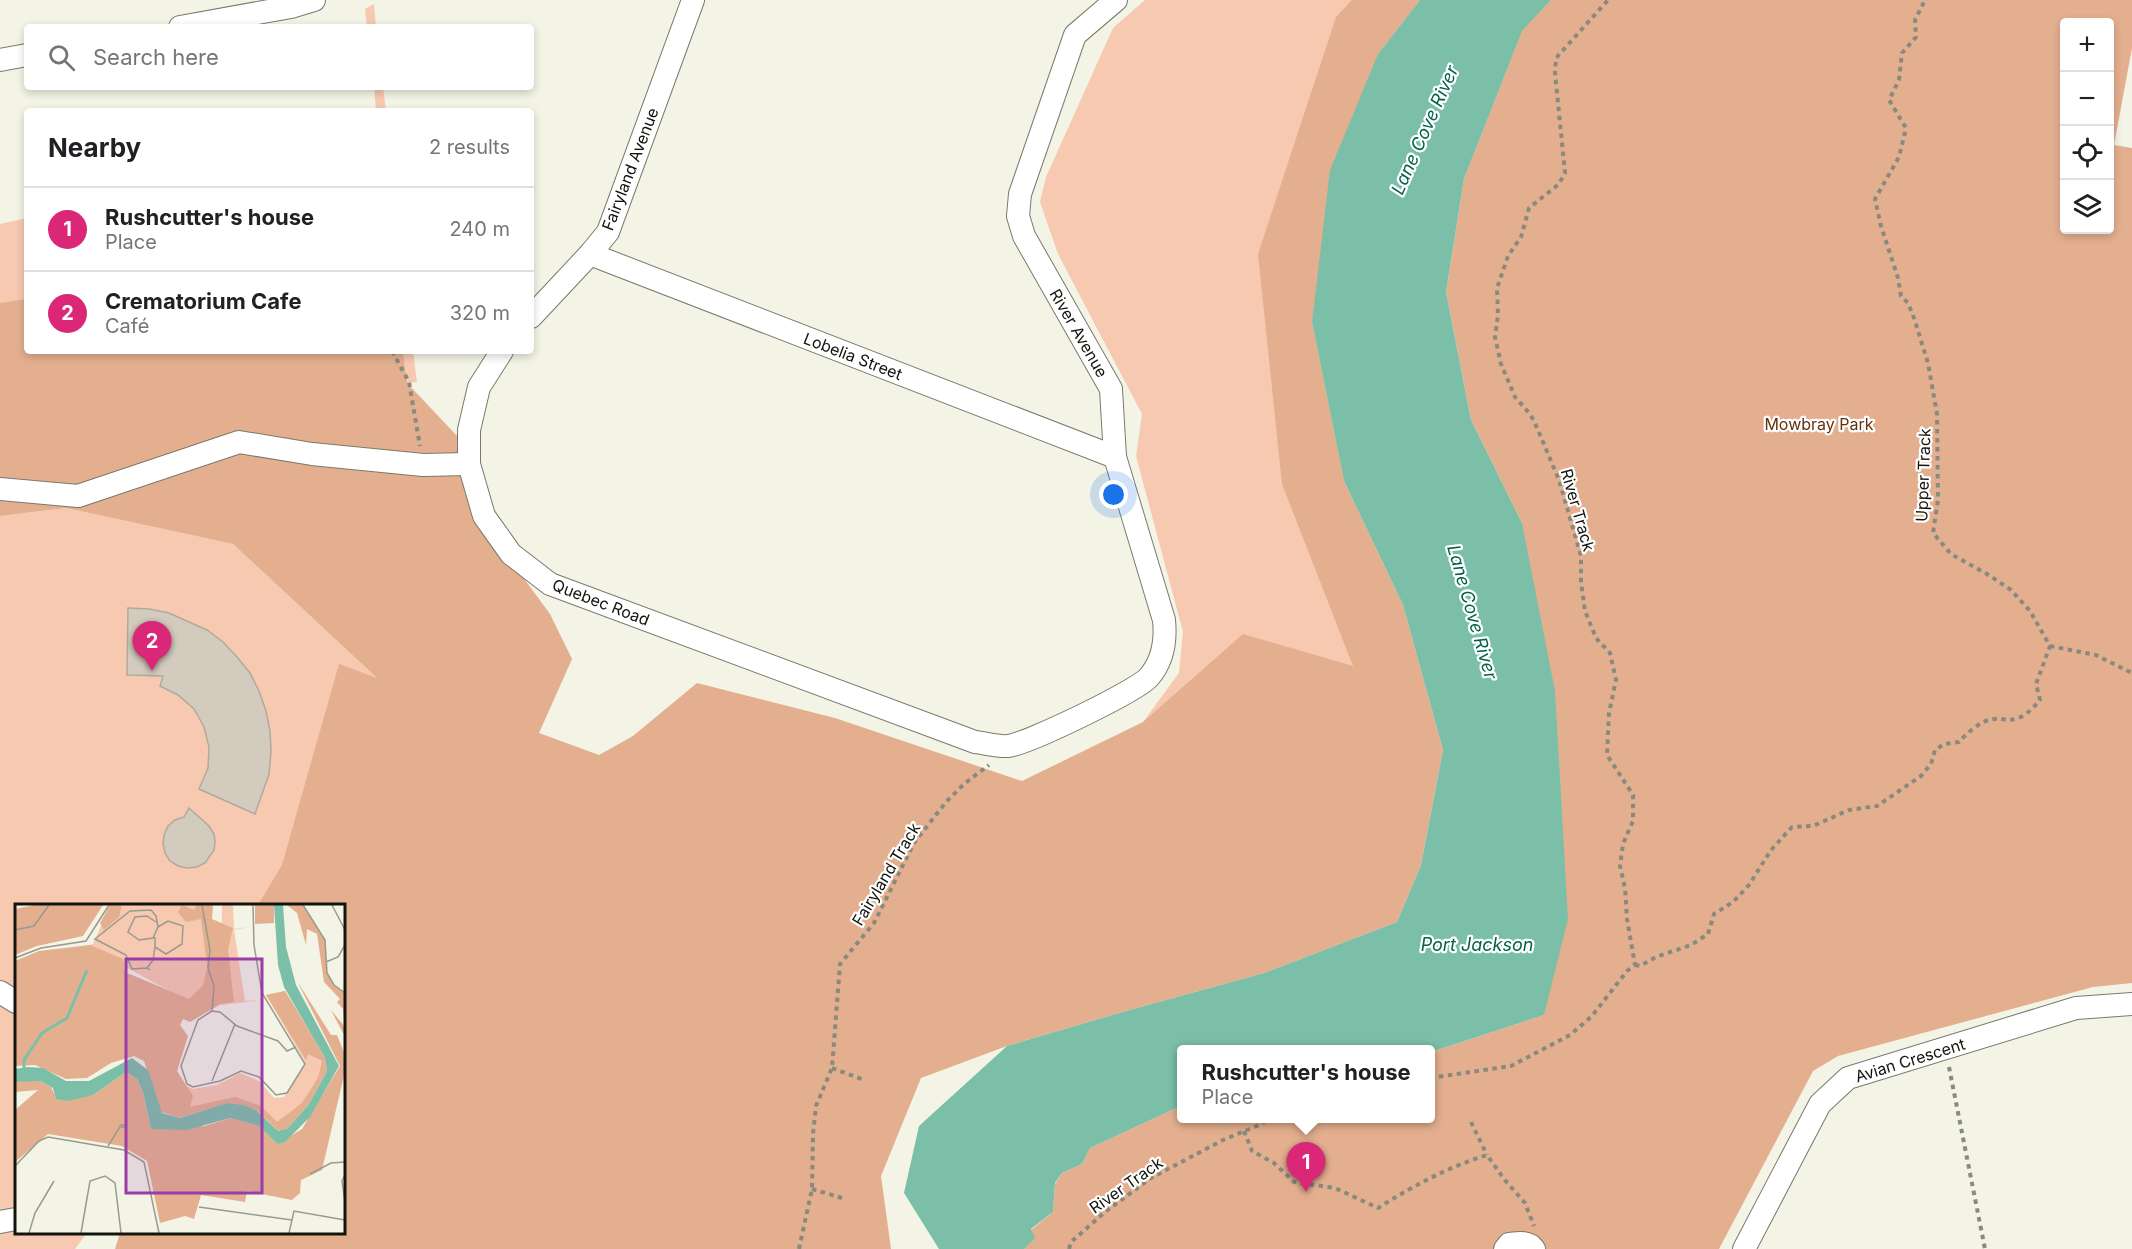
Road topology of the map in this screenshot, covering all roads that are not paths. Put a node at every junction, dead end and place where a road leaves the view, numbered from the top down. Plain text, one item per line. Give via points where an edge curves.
1 (314, 0) edge
2 (693, 0) edge
3 (1116, 0) edge
4 (197, 24) edge
5 (24, 56) edge
6 (0, 60) edge
7 (590, 254) junction
8 (534, 314) edge
9 (500, 354) edge
10 (1115, 457) junction
11 (469, 464) junction
12 (0, 489) edge
13 (1008, 746) joint
14 (0, 992) edge
15 (15, 1001) edge
16 (2132, 1004) edge
17 (15, 1219) edge
18 (0, 1222) edge
19 (1532, 1247) edge
20 (1505, 1249) edge
21 (1744, 1249) edge

1 - 4 street
2 - 7 street, Fairyland Avenue via 608,232
3 - 10 street, River Avenue via 1075,35 1020,194 1018,216 1024,236 1111,389
5 - 6 street
7 - 8 street, Fairyland Avenue
7 - 10 street, Lobelia Street
9 - 11 street via 479,387 469,430
10 - 13 street, River Avenue via 1164,620 1162,654 1139,686 1042,735
11 - 12 street via 423,465 239,442 78,496
11 - 13 street, Quebec Road via 484,516 511,554 550,584 975,742
14 - 15 street
16 - 21 street, Avian Crescent via 2076,1008 1848,1078 1820,1104
17 - 18 street
19 - 20 street via 1521,1242

